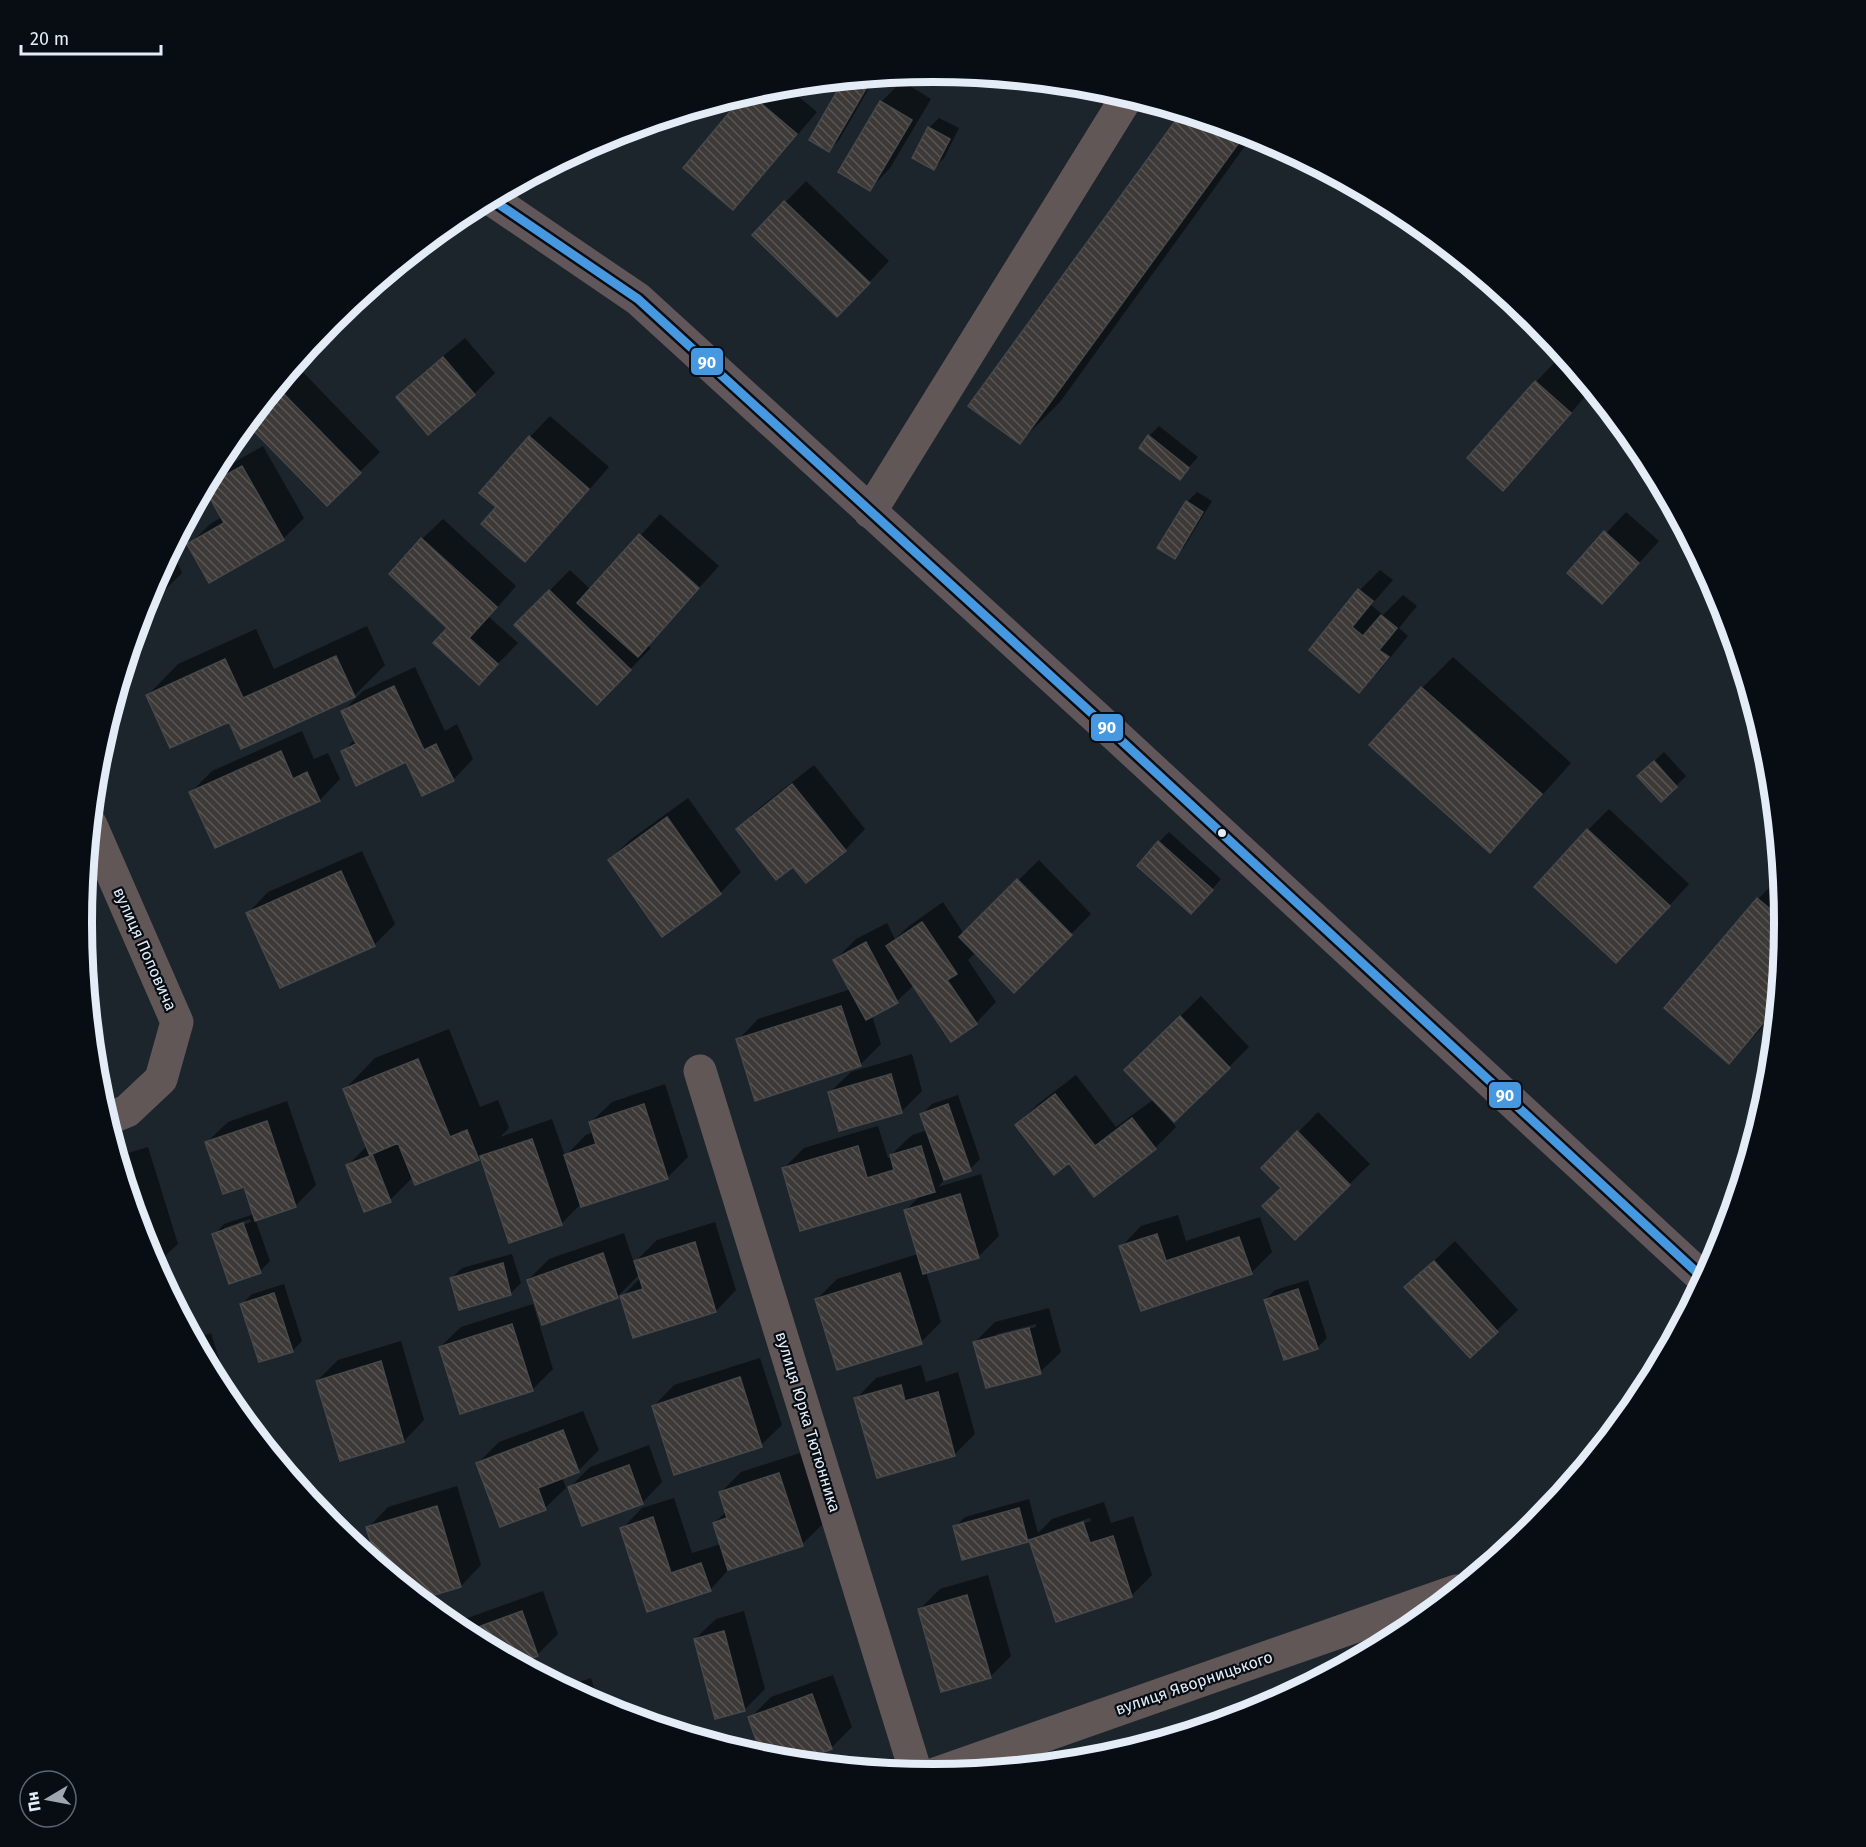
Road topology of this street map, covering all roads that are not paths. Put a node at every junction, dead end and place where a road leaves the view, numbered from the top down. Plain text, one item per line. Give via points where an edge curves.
1 (1122, 105) edge
2 (498, 204) edge
3 (870, 512) junction
4 (97, 838) edge
5 (700, 1071) dead end
6 (115, 1116) edge
7 (1697, 1273) edge
8 (1434, 1599) edge
9 (965, 1763) edge
10 (913, 1764) edge

1 - 3 street
2 - 3 main road via 638,299
3 - 7 main road
4 - 6 street, вулиця Поповича via 177,1022 161,1079 127,1111
5 - 10 street, вулиця Юрка Тютюнника
8 - 9 street, вулиця Яворницького

